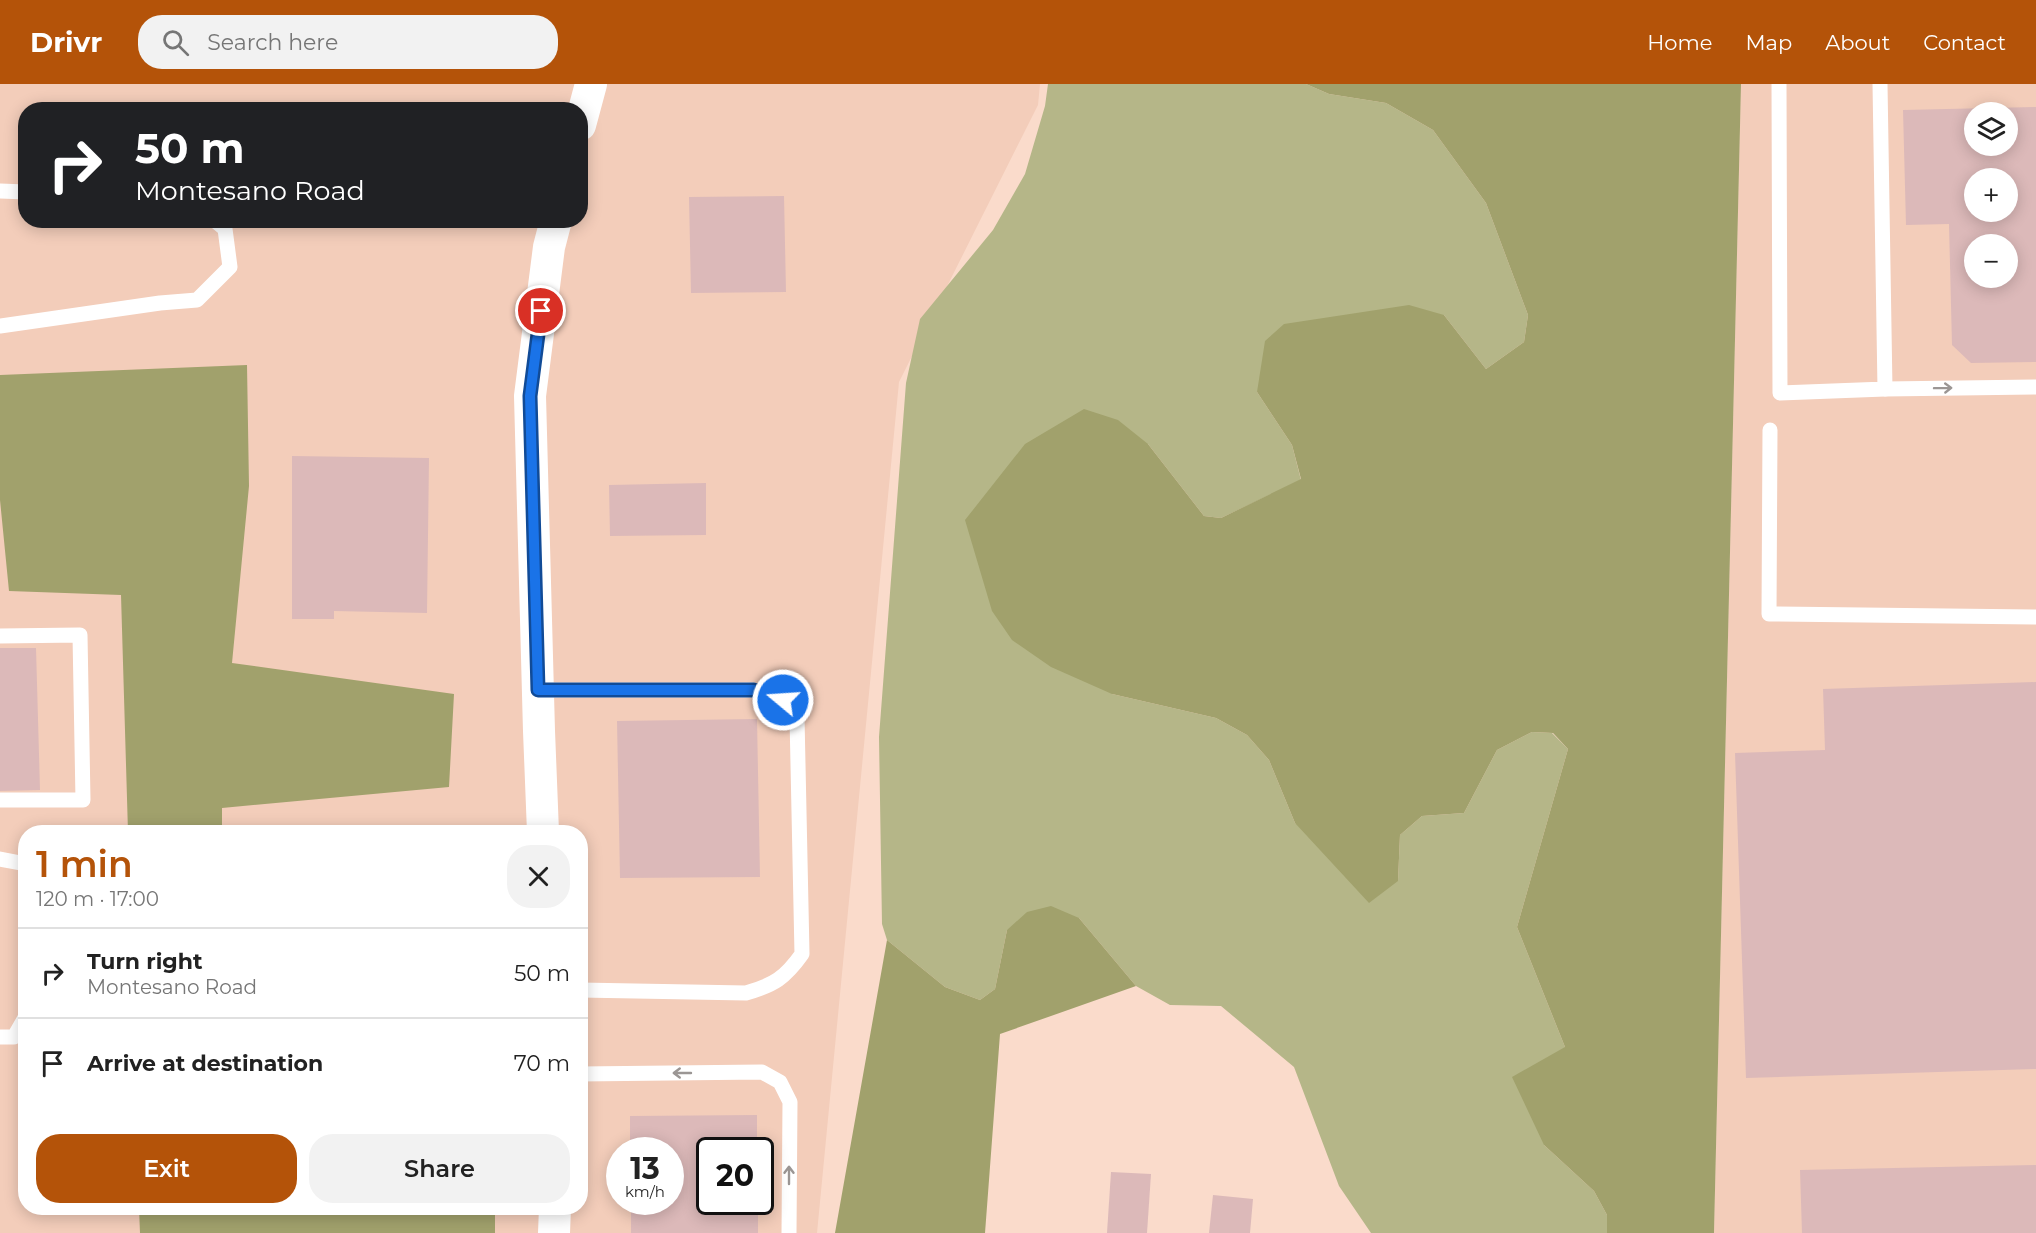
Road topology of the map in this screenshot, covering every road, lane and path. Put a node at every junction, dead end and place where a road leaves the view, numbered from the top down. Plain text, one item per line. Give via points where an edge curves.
1 (591, 84) edge
2 (1779, 84) edge
3 (1880, 84) edge
4 (586, 102) edge
5 (0, 191) edge
6 (18, 192) edge
7 (225, 228) edge
8 (553, 228) edge
9 (0, 326) edge
10 (2036, 387) edge
11 (1885, 389) junction
12 (1770, 430) dead end
13 (2036, 617) edge
14 (0, 636) edge
15 (538, 690) junction
16 (0, 800) edge
17 (543, 825) edge
18 (0, 859) edge
19 (18, 862) edge
20 (588, 990) edge
21 (18, 1030) edge
22 (0, 1037) edge
23 (588, 1074) edge
24 (555, 1215) edge
25 (554, 1233) edge
26 (789, 1233) edge

1 - 4 street
2 - 11 lane via 1780,393
3 - 11 lane
5 - 6 lane
7 - 9 lane via 230,267 197,300
8 - 15 street via 530,396
11 -> 10 lane
12 - 13 lane via 1769,614
14 - 16 lane via 80,635 83,800
15 - 17 street
15 - 20 lane via 754,690 783,700 797,717 802,954 790,971 768,986 746,993
18 - 19 lane
21 - 22 lane via 14,1037
26 -> 23 lane via 790,1102 780,1082 762,1072
24 - 25 street

